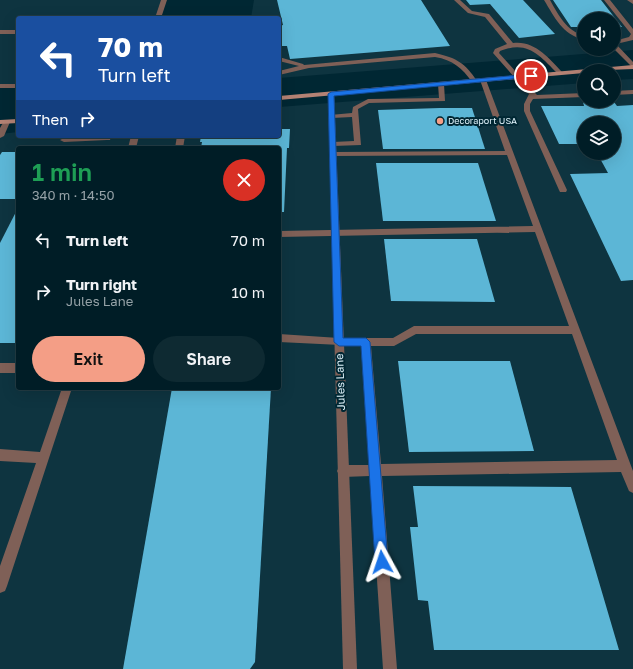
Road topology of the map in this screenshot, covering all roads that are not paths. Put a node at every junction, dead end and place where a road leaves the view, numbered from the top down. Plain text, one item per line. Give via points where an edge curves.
1 (164, 0) edge
2 (457, 0) edge
3 (547, 0) edge
4 (607, 0) edge
5 (630, 0) edge
6 (633, 2) edge
7 (159, 16) edge
8 (0, 32) edge
9 (16, 32) edge
10 (633, 34) edge
11 (577, 37) edge
12 (621, 42) edge
13 (512, 46) junction
14 (621, 52) edge
15 (281, 60) edge
16 (309, 66) junction
17 (633, 66) edge
18 (621, 67) edge
19 (577, 72) edge
20 (281, 73) edge
21 (560, 73) junction
22 (517, 77) junction
23 (479, 81) junction
24 (441, 84) junction
25 (0, 86) edge
26 (16, 86) edge
27 (382, 89) junction
28 (633, 92) edge
29 (621, 93) edge
30 (331, 94) junction
31 (532, 95) junction
32 (577, 95) edge
33 (281, 98) edge
34 (387, 101) junction
35 (355, 115) junction
36 (332, 116) junction
37 (16, 121) edge
38 (3, 122) edge
39 (0, 136) edge
40 (106, 138) edge
41 (64, 140) dead end
42 (358, 143) junction
43 (333, 149) junction
44 (511, 153) junction
45 (360, 154) junction
46 (563, 190) dead end
47 (539, 229) junction
48 (336, 231) junction
49 (281, 234) edge
50 (575, 330) junction
51 (281, 338) edge
52 (339, 342) junction
53 (366, 342) junction
54 (0, 368) edge
55 (16, 368) edge
56 (66, 390) edge
57 (0, 455) edge
58 (44, 458) junction
59 (625, 466) junction
60 (374, 470) junction
61 (343, 471) junction
62 (633, 487) edge
63 (0, 586) edge
64 (350, 669) edge
65 (390, 669) edge

1 - 7 street
2 - 13 street via 469,13 487,15
3 - 11 street via 567,32
4 - 10 street
5 - 6 street
8 - 9 street
10 - 12 street via 632,38
13 - 21 street via 534,48
13 - 22 street via 501,48 496,53
14 - 17 street
15 - 16 street via 290,64
16 - 20 street
16 - 23 street via 435,55 451,58
17 - 18 street
19 - 21 street
21 - 22 street
22 - 23 street
22 - 31 street
23 - 24 street
23 - 44 street
24 - 27 street
24 - 34 street via 444,100
25 - 26 street
27 - 30 street
27 - 34 street
28 - 29 street
30 - 33 street
30 - 36 street, Jules Lane
31 - 32 street via 540,98
31 - 46 street via 526,104 527,111
34 - 35 street via 368,101 355,108
35 - 36 street
35 - 42 street
36 - 43 street, Jules Lane
37 - 38 street
38 - 39 street
40 - 41 street
42 - 43 street
42 - 45 street
43 - 45 street
43 - 48 street, Jules Lane
44 - 45 street
44 - 47 street
47 - 48 street
47 - 50 street
48 - 49 street
48 - 52 street, Jules Lane
50 - 53 street via 414,330 394,342
50 - 59 street
51 - 52 street
52 - 53 street
52 - 61 street, Jules Lane
53 - 60 street
54 - 55 street
56 - 58 street
57 - 58 street
58 - 63 street
59 - 60 street
59 - 62 street
60 - 61 street
60 - 65 street
61 - 64 street, Jules Lane

